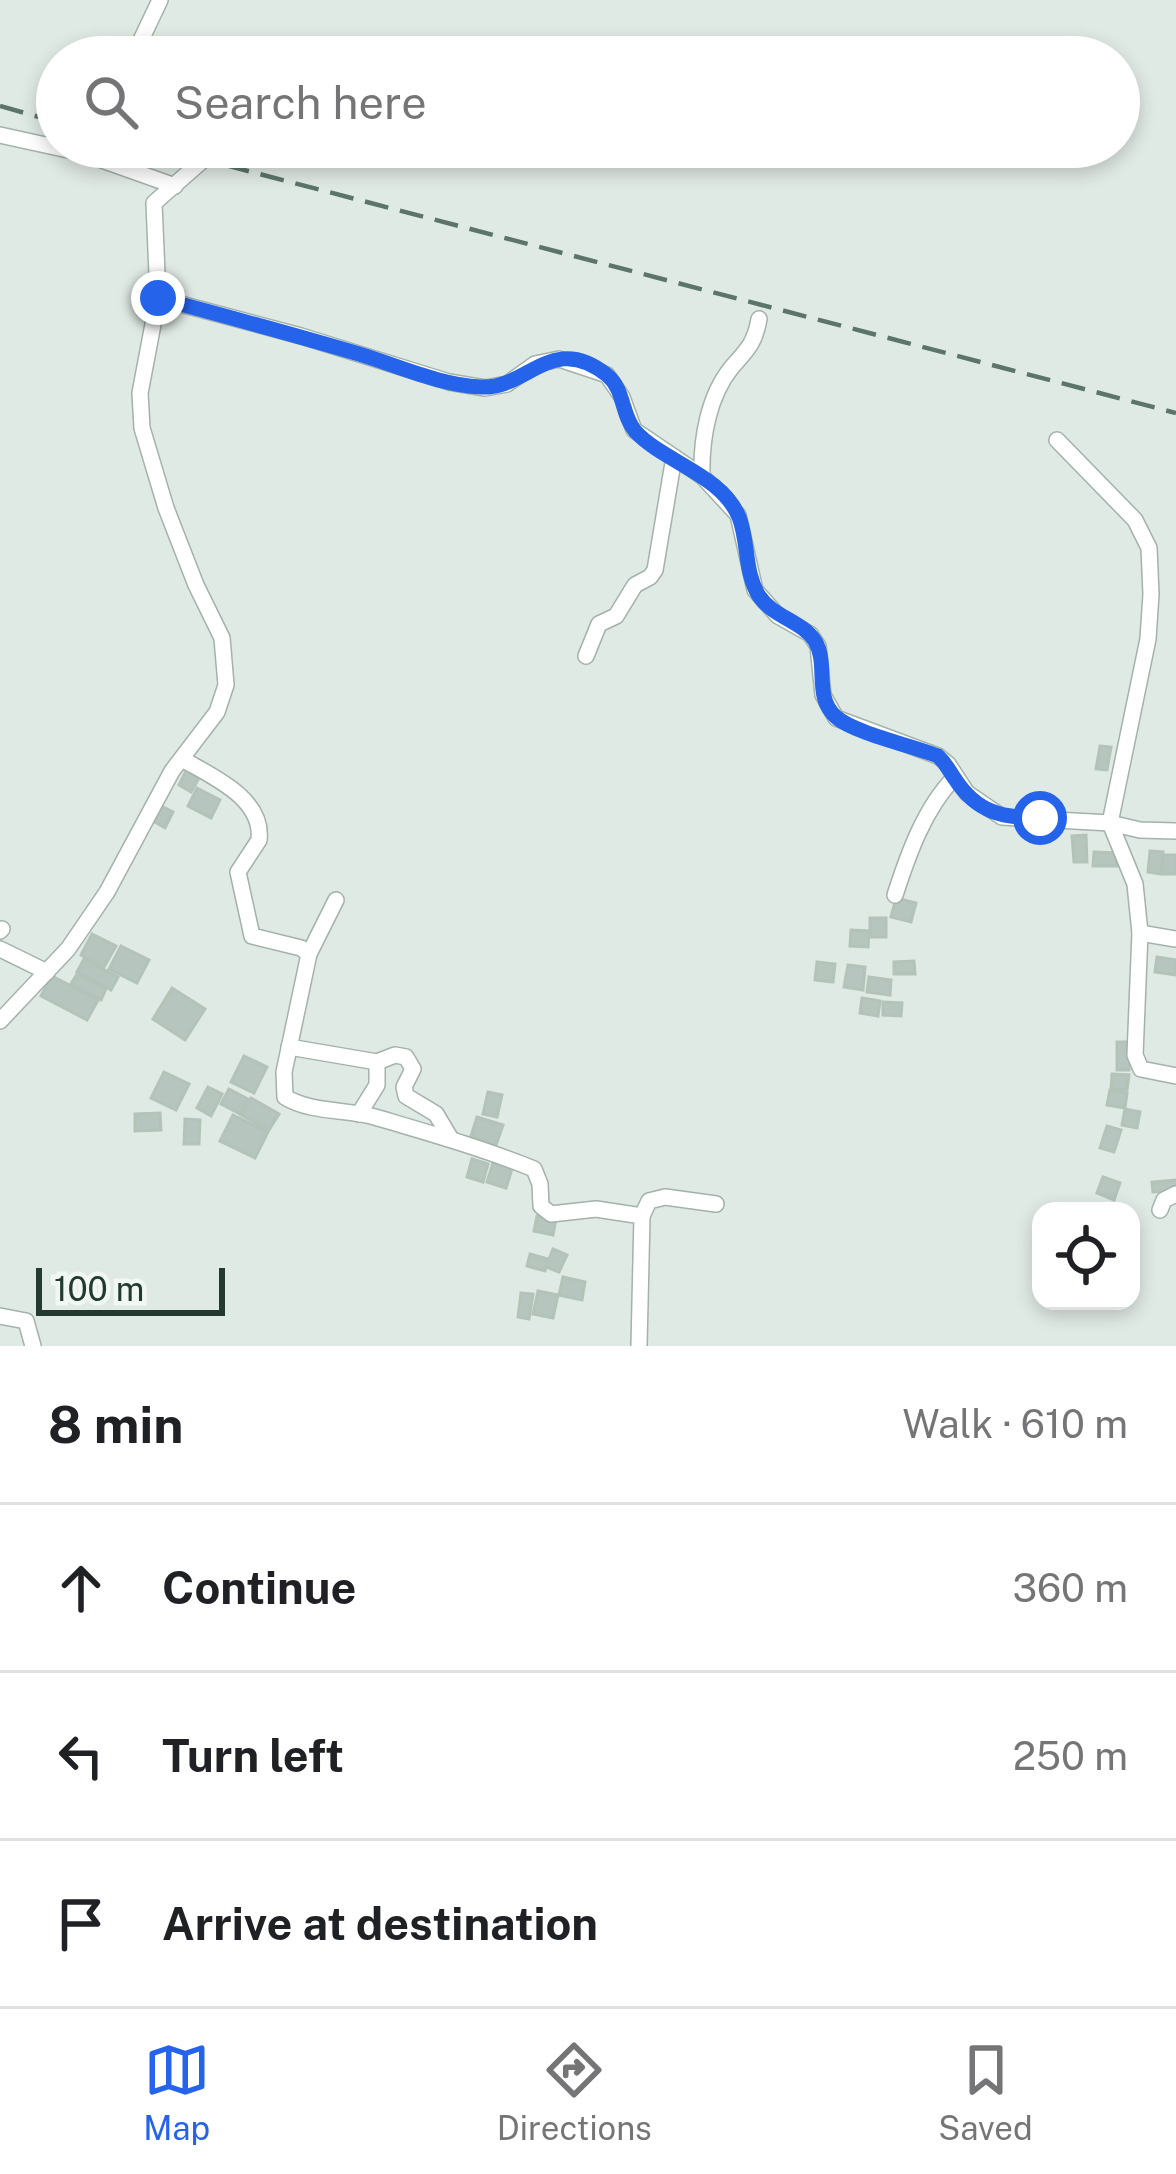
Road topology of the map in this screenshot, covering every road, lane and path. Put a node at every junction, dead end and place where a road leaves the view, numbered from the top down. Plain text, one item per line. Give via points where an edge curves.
1 (160, 0) edge
2 (143, 36) edge
3 (0, 135) edge
4 (36, 143) edge
5 (124, 168) edge
6 (194, 168) edge
7 (175, 186) junction
8 (158, 298) junction
9 (759, 319) dead end
10 (1058, 440) dead end
11 (674, 457) junction
12 (702, 476) junction
13 (586, 656) dead end
14 (182, 759) junction
15 (954, 778) junction
16 (1110, 823) junction
17 (1176, 831) edge
18 (896, 895) dead end
19 (336, 900) dead end
20 (1140, 932) junction
21 (1176, 939) edge
22 (0, 949) edge
23 (309, 954) junction
24 (47, 972) junction
25 (0, 1021) edge
26 (290, 1048) junction
27 (377, 1062) junction
28 (1176, 1076) edge
29 (359, 1114) junction
30 (451, 1138) junction
31 (1176, 1193) edge
32 (716, 1204) dead end
33 (1160, 1210) dead end
34 (642, 1216) junction
35 (0, 1316) edge
36 (33, 1346) edge
37 (639, 1346) edge

1 - 2 street
3 - 4 street
5 - 7 street
6 - 7 street
7 - 8 street via 154,203
8 - 11 street via 485,388 520,378 535,364 576,362 607,375 634,430
8 - 14 street via 140,393 142,428 226,663 217,712
9 - 12 street via 704,430
10 - 16 street via 1135,520 1149,548 1148,639
11 - 12 street
11 - 13 street via 655,570 635,585 620,613 599,624
12 - 15 street via 738,515 755,590 818,646 823,695 836,718 938,756
14 - 23 street via 226,784 256,817 259,840 238,872 252,936
14 - 24 street via 107,892
15 - 16 street via 989,810
15 - 18 street via 912,847
16 - 17 street
16 - 20 street via 1136,884
19 - 23 street
20 - 21 street
20 - 28 street via 1135,1055 1141,1069
22 - 24 street
23 - 26 street
24 - 25 street
26 - 27 street
26 - 29 street via 285,1097
27 - 29 street via 377,1085
27 - 30 street via 410,1060 406,1096 436,1114
29 - 30 street
30 - 34 street via 534,1169 544,1212
31 - 33 street
32 - 34 street via 660,1197
34 - 37 street
35 - 36 street via 26,1322

